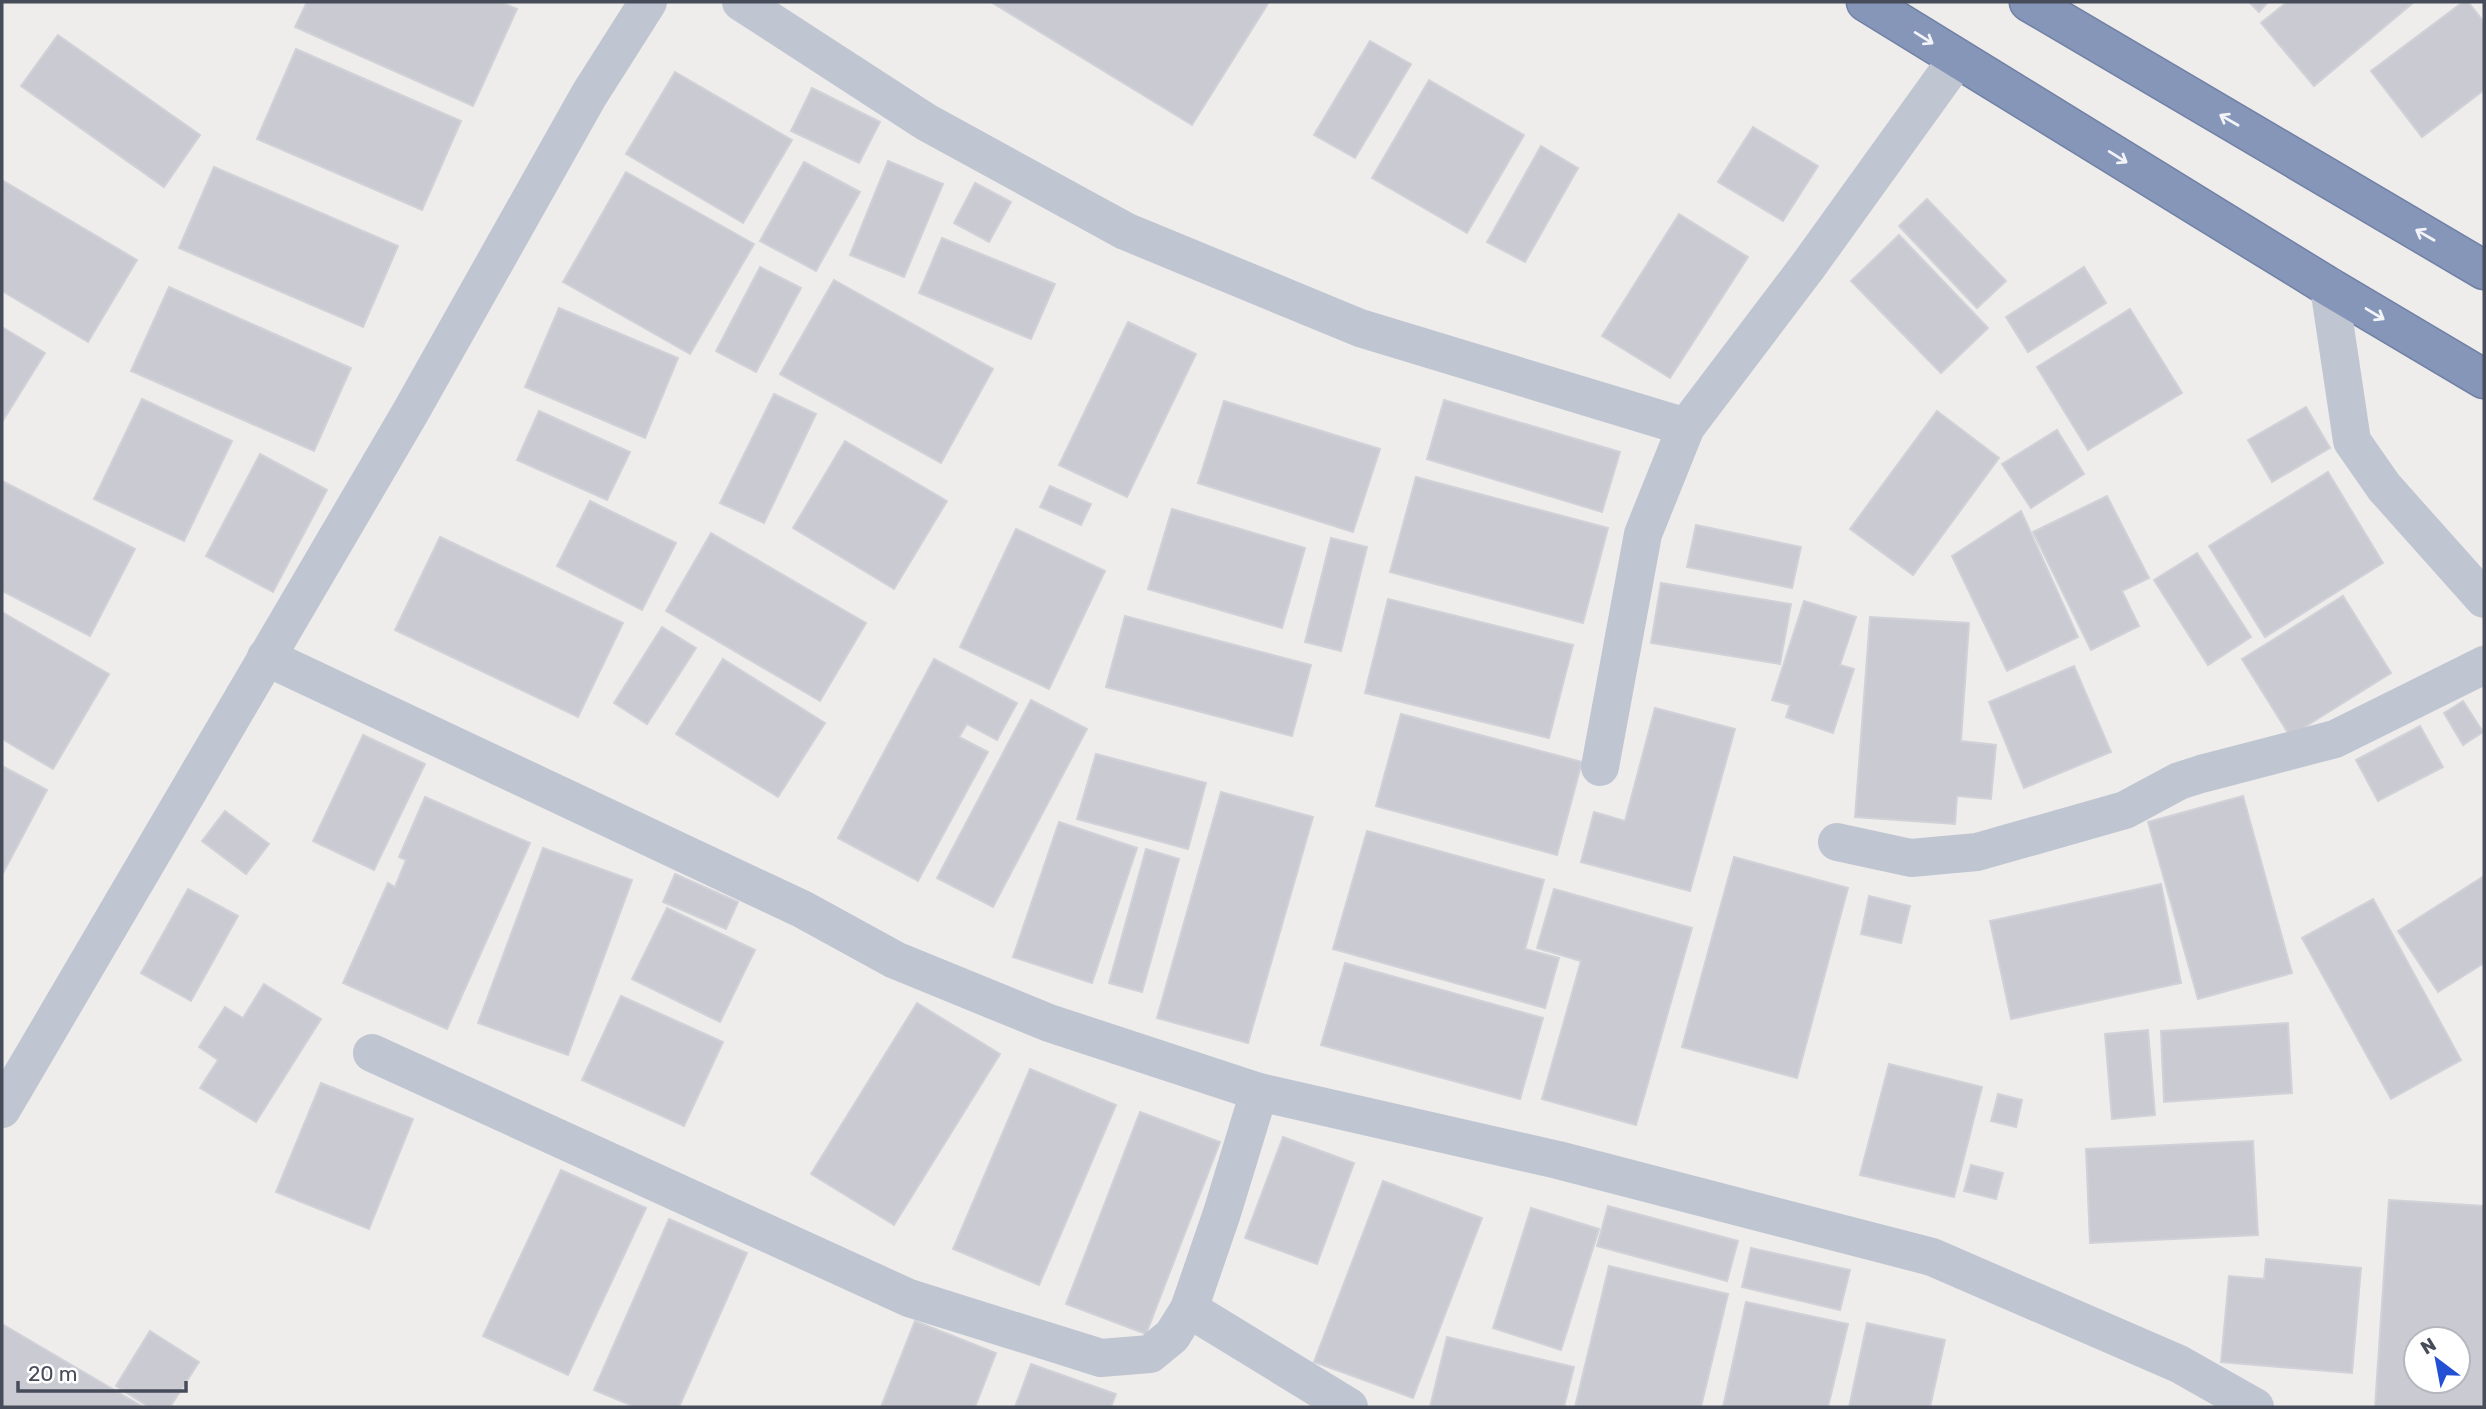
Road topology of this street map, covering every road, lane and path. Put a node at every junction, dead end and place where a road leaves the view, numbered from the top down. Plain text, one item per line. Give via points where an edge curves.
1 (648, 2) edge
2 (741, 2) edge
3 (1867, 2) edge
4 (2029, 2) edge
5 (1957, 59) junction
6 (2484, 270) edge
7 (2329, 287) junction
8 (2484, 379) edge
9 (1686, 426) junction
10 (2484, 598) edge
11 (267, 657) junction
12 (2484, 665) edge
13 (1600, 767) dead end
14 (1837, 842) dead end
15 (372, 1053) dead end
16 (1259, 1092) junction
17 (2, 1109) edge
18 (1188, 1309) junction
19 (1349, 1407) edge
20 (2255, 1407) edge

1 - 11 street via 589,95
2 - 9 street via 926,121 1125,231 1360,328
3 -> 5 highway
6 -> 4 highway
5 -> 7 highway
5 - 9 street
7 -> 8 highway
7 - 10 street via 2351,441 2384,487
9 - 13 street via 1643,534
11 - 16 street via 802,909 895,960 1049,1023
11 - 17 street
12 - 14 street via 2335,739 2201,774 2125,810 1976,852 1910,858
15 - 18 street via 909,1298 1101,1358 1150,1354 1171,1336
16 - 18 street
16 - 20 street via 1559,1160 1932,1257 2179,1364
18 - 19 street

